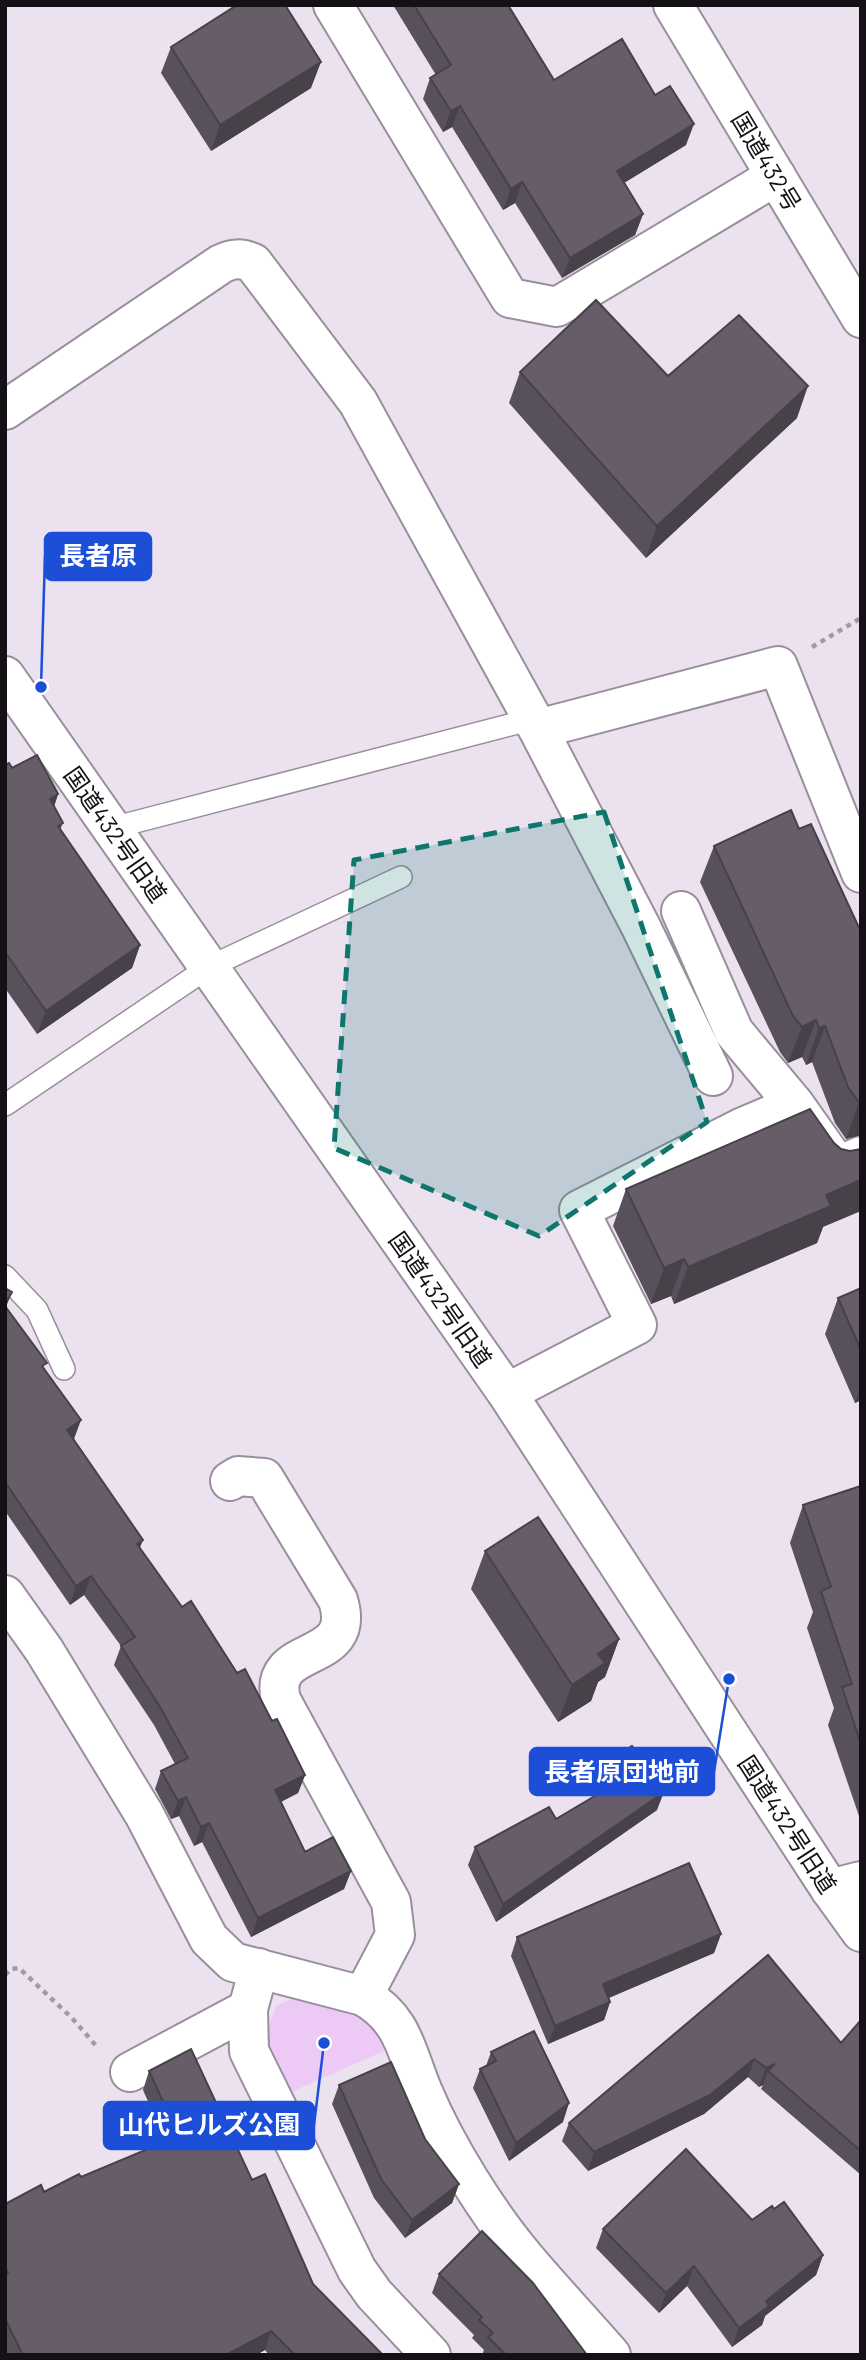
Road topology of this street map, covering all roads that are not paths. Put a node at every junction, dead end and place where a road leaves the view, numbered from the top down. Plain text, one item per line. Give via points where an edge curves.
1 (333, 5) edge
2 (673, 5) edge
3 (776, 176) junction
4 (861, 318) edge
5 (5, 411) edge
6 (5, 676) edge
7 (536, 724) junction
8 (112, 828) junction
9 (861, 873) edge
10 (401, 877) dead end
11 (681, 911) dead end
12 (209, 967) junction
13 (713, 1076) dead end
14 (5, 1105) edge
15 (795, 1105) junction
16 (861, 1156) edge
17 (5, 1276) edge
18 (64, 1369) dead end
19 (507, 1393) junction
20 (230, 1481) dead end
21 (5, 1595) edge
22 (845, 1885) edge
23 (861, 1932) edge
24 (259, 1968) junction
25 (363, 1996) junction
26 (248, 2009) junction
27 (130, 2072) road end
28 (431, 2355) edge
29 (611, 2355) edge

1 - 3 main road via 510,298 557,307
2 - 3 main road, 国道432号
3 - 4 main road, 国道432号
5 - 7 main road via 221,264 232,259 253,263 358,402
6 - 8 main road, 国道432号旧道
7 - 8 lane
7 - 9 main road via 778,666
7 - 13 main road
8 - 12 main road, 国道432号旧道
10 - 12 lane
11 - 15 main road via 734,1032
12 - 14 lane
12 - 19 main road, 国道432号旧道
15 - 16 main road via 838,1166
15 - 19 main road via 579,1210 637,1325
17 - 18 lane via 37,1310
19 - 22 main road, 国道432号旧道
20 - 25 main road via 239,1476 264,1478 341,1611 335,1639 292,1664 279,1680 278,1689 391,1902 395,1934
21 - 24 main road via 144,1814 209,1939 233,1962
22 - 23 main road, 国道432号旧道
24 - 25 main road
24 - 26 main road
25 - 29 main road via 391,2017 424,2095 487,2205 525,2258
26 - 27 main road
26 - 28 main road via 249,2051 356,2270

